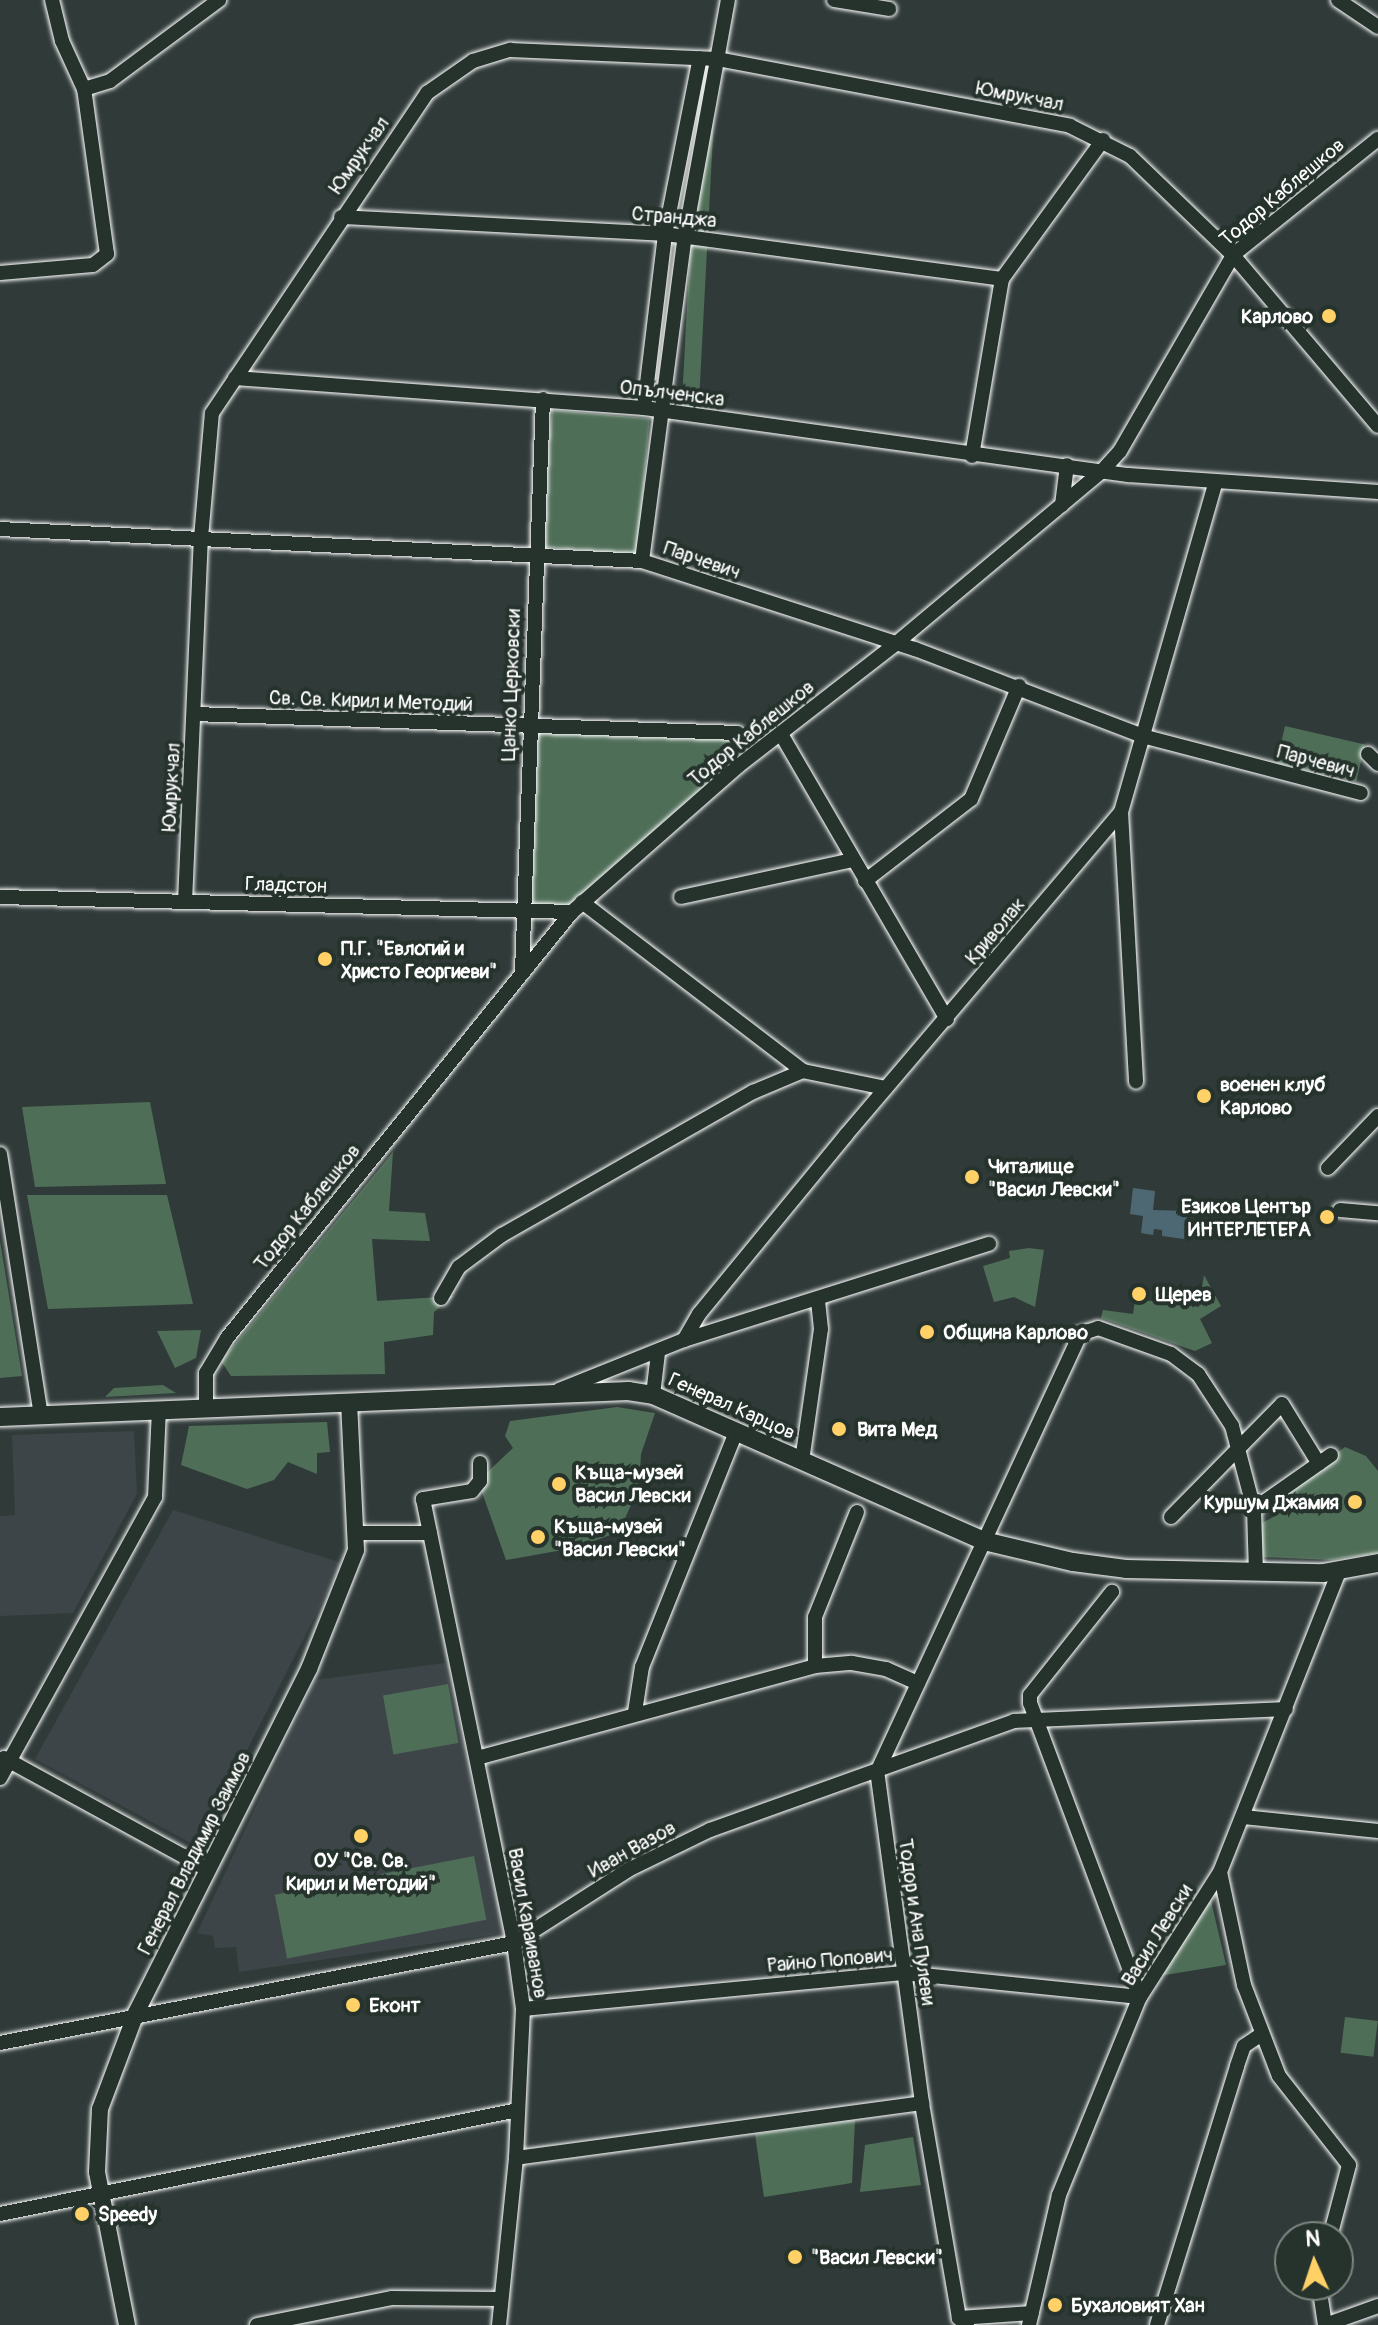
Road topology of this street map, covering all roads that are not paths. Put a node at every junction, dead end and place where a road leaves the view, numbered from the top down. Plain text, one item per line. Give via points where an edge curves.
1 (52, 0) edge
2 (219, 0) edge
3 (728, 0) edge
4 (834, 0) edge
5 (1343, 2) edge
6 (889, 9) dead end
7 (1378, 27) edge
8 (700, 58) junction
9 (717, 59) junction
10 (84, 89) junction
11 (1378, 130) edge
12 (1378, 139) edge
13 (1103, 140) junction
14 (1362, 151) junction
15 (341, 217) junction
16 (665, 234) junction
17 (685, 236) junction
18 (1233, 255) junction
19 (0, 273) edge
20 (1002, 279) junction
21 (235, 378) junction
22 (543, 399) junction
23 (644, 408) junction
24 (663, 411) junction
25 (1378, 426) edge
26 (972, 456) junction
27 (1067, 465) junction
28 (1102, 471) junction
29 (1215, 484) junction
30 (1378, 492) edge
31 (1062, 505) junction
32 (0, 529) edge
33 (201, 538) junction
34 (537, 554) junction
35 (642, 561) junction
36 (894, 645) junction
37 (1019, 686) junction
38 (194, 714) junction
39 (530, 727) junction
40 (738, 733) dead end
41 (781, 734) junction
42 (1146, 737) junction
43 (1361, 793) dead end
44 (1121, 812) junction
45 (852, 860) junction
46 (865, 881) junction
47 (0, 897) edge
48 (681, 897) dead end
49 (185, 902) junction
50 (577, 907) junction
51 (523, 911) junction
52 (522, 972) junction
53 (947, 1019) junction
54 (803, 1071) junction
55 (1136, 1082) dead end
56 (885, 1088) junction
57 (1378, 1116) edge
58 (0, 1154) edge
59 (1328, 1168) dead end
60 (1340, 1210) dead end
61 (1378, 1213) edge
62 (989, 1244) dead end
63 (441, 1298) dead end
64 (818, 1301) junction
65 (684, 1340) junction
66 (658, 1353) junction
67 (548, 1394) junction
68 (653, 1395) junction
69 (349, 1403) junction
70 (206, 1408) junction
71 (159, 1410) junction
72 (41, 1415) junction
73 (0, 1417) edge
74 (736, 1432) junction
75 (1237, 1445) junction
76 (802, 1461) junction
77 (480, 1463) dead end
78 (1254, 1509) junction
79 (857, 1512) dead end
80 (1171, 1517) dead end
81 (358, 1533) junction
82 (430, 1533) junction
83 (984, 1541) junction
84 (1378, 1563) edge
85 (1339, 1572) junction
86 (1256, 1573) junction
87 (1112, 1592) dead end
88 (815, 1666) junction
89 (918, 1683) junction
90 (1286, 1709) junction
91 (635, 1712) junction
92 (1036, 1717) junction
93 (6, 1758) edge
94 (477, 1758) junction
95 (877, 1772) junction
96 (0, 1778) edge
97 (1243, 1817) junction
98 (1378, 1831) edge
99 (207, 1869) junction
100 (1220, 1872) junction
101 (514, 1943) junction
102 (903, 1973) junction
103 (1140, 1997) junction
104 (523, 2009) junction
105 (136, 2013) junction
106 (1262, 2034) junction
107 (0, 2043) edge
108 (922, 2103) junction
109 (518, 2110) junction
110 (516, 2158) junction
111 (101, 2193) junction
112 (0, 2214) edge
113 (1334, 2221) edge
114 (500, 2299) junction
115 (1321, 2301) edge
116 (1378, 2306) edge
117 (1030, 2319) edge
118 (963, 2321) edge
119 (127, 2325) edge
120 (257, 2325) edge
121 (499, 2325) edge
122 (1157, 2325) edge
123 (1325, 2325) edge

1 - 10 street via 62,41
2 - 10 street via 110,81
3 - 9 street
4 - 6 street
5 - 7 street
8 - 9 street, Юмрукчал
8 - 15 street, Юмрукчал via 510,50 473,61 427,93
8 - 16 street
9 - 13 street, Юмрукчал via 1070,126
9 - 17 street
10 - 19 street via 108,241 102,261
11 - 14 street
12 - 14 street, Тодор Каблешков
13 - 18 street, Юмрукчал via 1130,156
13 - 20 street
14 - 18 street, Тодор Каблешков
15 - 16 street, Странджа
15 - 21 street, Юмрукчал
16 - 17 street, Странджа
16 - 23 street
17 - 20 street, Странджа
17 - 24 street
18 - 25 street, Юмрукчал
18 - 28 street, Тодор Каблешков via 1120,451
20 - 26 street
21 - 22 street, Опълченска
21 - 33 street, Юмрукчал via 212,413
22 - 23 street, Опълченска
22 - 34 street, Цанко Церковски
23 - 24 street, Опълченска
24 - 26 street, Опълченска
24 - 35 street
26 - 27 street, Опълченска
27 - 28 street, Опълченска
27 - 31 street
28 - 29 street, Опълченска
28 - 31 street, Тодор Каблешков
29 - 30 street, Опълченска
29 - 42 street, Криволак
31 - 36 street, Тодор Каблешков
32 - 33 street, Парчевич
33 - 34 street, Парчевич
33 - 38 street, Юмрукчал
34 - 35 street, Парчевич
34 - 39 street, Цанко Церковски
35 - 36 street, Парчевич
36 - 37 street, Парчевич
36 - 41 street, Тодор Каблешков
37 - 42 street, Парчевич
37 - 46 street via 971,799
38 - 39 street, Св. Св. Кирил и Методий
38 - 49 street, Юмрукчал
39 - 40 street, Св. Св. Кирил и Методий
39 - 51 street, Цанко Церковски
41 - 45 street
41 - 50 street, Тодор Каблешков
42 - 43 street, Парчевич
42 - 44 street, Криволак
44 - 53 street, Криволак
44 - 55 street
45 - 46 street
45 - 48 street
46 - 53 street
47 - 49 street, Гладстон
49 - 51 street, Гладстон
50 - 51 street, Гладстон
50 - 52 street, Тодор Каблешков
50 - 54 street
51 - 52 street, Цанко Церковски
52 - 70 street, Тодор Каблешков via 227,1338 206,1373
53 - 56 street, Криволак
54 - 56 street
54 - 63 street via 753,1092 502,1235 459,1267
56 - 65 street, Криволак via 699,1314
57 - 59 street
58 - 72 street
60 - 61 street
62 - 64 street
64 - 65 street
64 - 76 street via 821,1329
65 - 66 street
66 - 67 street
66 - 68 street
67 - 68 main road, Генерал Карцов via 606,1390
67 - 69 main road, Генерал Карцов
68 - 74 main road, Генерал Карцов
69 - 70 main road, Генерал Карцов
69 - 81 street, Генерал Владимир Заимов
70 - 71 main road, Генерал Карцов
71 - 72 main road, Генерал Карцов
71 - 93 street via 155,1497
72 - 73 main road, Генерал Карцов
74 - 76 main road, Генерал Карцов
74 - 91 street via 646,1655
75 - 78 street
75 - 78 street via 1282,1404 1325,1460
75 - 80 street
75 - 83 street via 1232,1426 1198,1374 1171,1354 1088,1329 1080,1334
76 - 83 main road, Генерал Карцов
77 - 82 street, Васил Караиванов via 480,1481 472,1491 423,1499
78 - 86 street
79 - 88 street via 815,1617
81 - 82 street
81 - 99 street, Генерал Владимир Заимов via 309,1669
82 - 94 street, Васил Караиванов
83 - 86 main road, Генерал Карцов via 1104,1567
83 - 89 street
84 - 85 main road, Генерал Карцов
85 - 86 main road, Генерал Карцов
85 - 90 street, Васил Левски
87 - 92 street via 1030,1695
88 - 89 street via 852,1663 886,1669
88 - 91 street
89 - 95 street
90 - 92 street, Иван Вазов
90 - 97 street, Васил Левски
91 - 94 street
92 - 95 street, Иван Вазов
92 - 103 street
93 - 96 street
93 - 99 street
94 - 101 street, Васил Караиванов
95 - 101 street, Иван Вазов via 710,1830 628,1870
95 - 102 street, Тодор и Ана Пулеви
97 - 98 street
97 - 100 street, Васил Левски
99 - 105 street, Генерал Владимир Заимов
100 - 103 street, Васил Левски
100 - 106 street via 1244,1985
101 - 104 street, Васил Караиванов
101 - 105 street, Иван Вазов
102 - 103 street, Райно Попович
102 - 104 street, Райно Попович
102 - 108 street, Тодор и Ана Пулеви
103 - 117 street, Васил Левски via 1059,2195
104 - 109 street, Васил Караиванов
105 - 107 street, Иван Вазов
105 - 111 street, Генерал Владимир Заимов via 100,2109 96,2154
106 - 113 street via 1279,2076 1349,2165
106 - 122 street via 1244,2046
108 - 110 street
108 - 118 street, Тодор и Ана Пулеви
109 - 110 street, Васил Караиванов
109 - 111 street
110 - 114 street, Васил Караиванов
111 - 112 street
111 - 119 street, Генерал Владимир Заимов
114 - 120 street via 392,2298
114 - 121 street, Васил Караиванов
115 - 123 street
116 - 123 street
117 - 118 street

